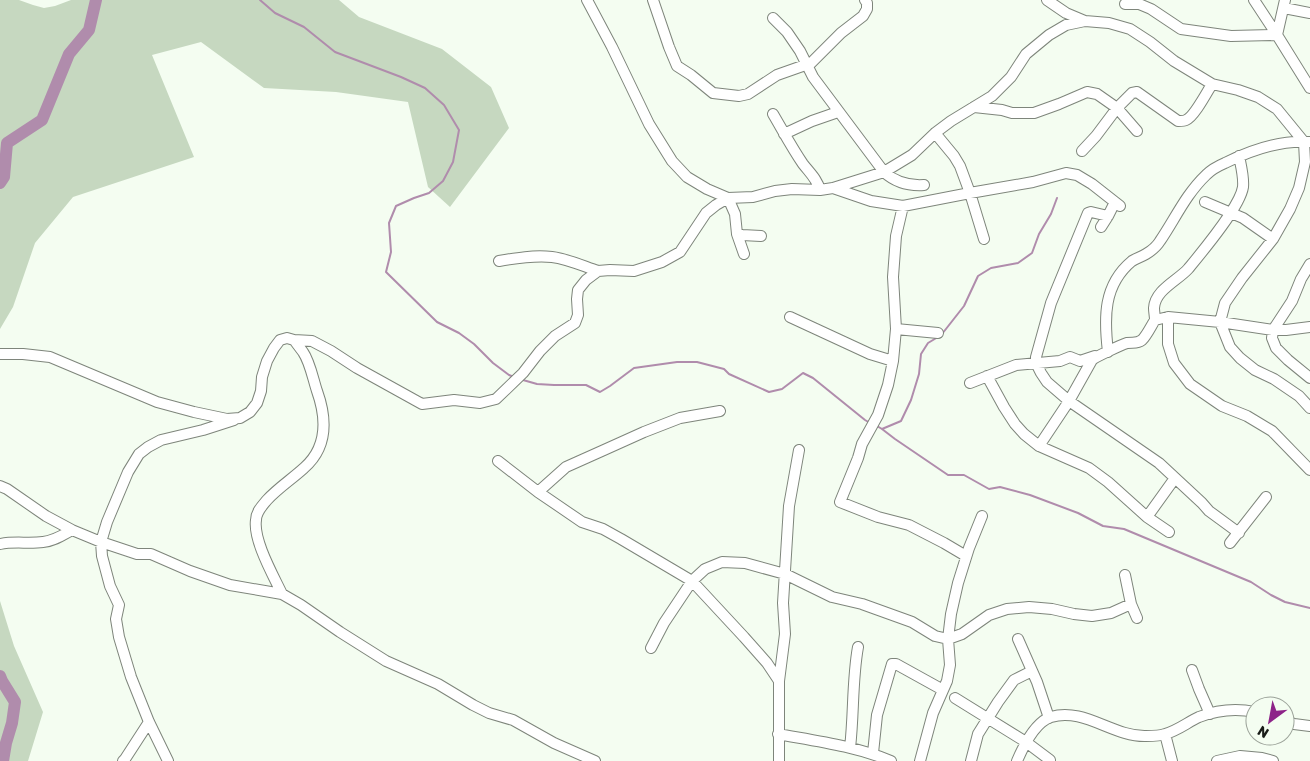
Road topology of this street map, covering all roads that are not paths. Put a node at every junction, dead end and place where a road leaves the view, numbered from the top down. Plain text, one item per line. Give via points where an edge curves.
1 (587, 0) edge
2 (652, 0) edge
3 (865, 0) edge
4 (1047, 0) edge
5 (1254, 0) edge
6 (1125, 4) dead end
7 (1285, 4) edge
8 (1310, 12) edge
9 (773, 18) dead end
10 (1085, 21) junction
11 (1277, 35) junction
12 (807, 65) junction
13 (1212, 84) junction
14 (1310, 88) edge
15 (974, 107) junction
16 (1117, 108) junction
17 (838, 112) junction
18 (773, 114) dead end
19 (1138, 131) dead end
20 (936, 133) junction
21 (784, 134) junction
22 (1307, 142) edge
23 (1082, 151) dead end
24 (1239, 156) junction
25 (884, 172) junction
26 (924, 185) dead end
27 (833, 188) junction
28 (820, 190) junction
29 (970, 192) junction
30 (728, 198) junction
31 (1205, 202) dead end
32 (903, 206) junction
33 (1230, 213) junction
34 (1108, 216) junction
35 (1101, 227) dead end
36 (737, 234) junction
37 (761, 236) dead end
38 (984, 239) dead end
39 (1273, 239) junction
40 (744, 254) dead end
41 (500, 261) dead end
42 (1310, 264) edge
43 (598, 271) junction
44 (790, 317) dead end
45 (1168, 317) junction
46 (1155, 320) junction
47 (1220, 322) junction
48 (1310, 327) edge
49 (896, 329) junction
50 (1273, 330) junction
51 (938, 332) dead end
52 (294, 340) junction
53 (1108, 352) junction
54 (0, 354) edge
55 (1095, 356) junction
56 (893, 361) junction
57 (1036, 363) junction
58 (987, 376) junction
59 (1310, 378) edge
60 (970, 383) dead end
61 (1069, 401) junction
62 (1310, 408) edge
63 (720, 411) dead end
64 (240, 418) junction
65 (1039, 446) junction
66 (799, 450) dead end
67 (498, 461) dead end
68 (1310, 470) edge
69 (1175, 478) junction
70 (0, 486) edge
71 (538, 492) junction
72 (1266, 497) dead end
73 (982, 516) dead end
74 (1147, 517) junction
75 (72, 530) junction
76 (1168, 532) dead end
77 (1239, 533) junction
78 (101, 542) junction
79 (0, 544) edge
80 (1230, 544) dead end
81 (966, 556) junction
82 (785, 574) junction
83 (1125, 575) dead end
84 (692, 581) junction
85 (282, 594) junction
86 (1131, 604) junction
87 (1137, 618) dead end
88 (948, 639) junction
89 (1018, 639) dead end
90 (858, 647) dead end
91 (651, 648) dead end
92 (1192, 670) dead end
93 (1032, 671) junction
94 (779, 681) junction
95 (943, 690) junction
96 (955, 698) dead end
97 (1245, 710) edge
98 (1210, 714) junction
99 (988, 718) junction
100 (1049, 718) junction
101 (149, 722) junction
102 (1295, 724) edge
103 (1310, 726) edge
104 (778, 734) junction
105 (1165, 734) junction
106 (1026, 742) junction
107 (850, 748) junction
108 (873, 753) junction
109 (1050, 760) edge
110 (122, 761) edge
111 (168, 761) edge
112 (595, 761) edge
113 (778, 761) edge
114 (891, 761) edge
115 (920, 761) edge
116 (971, 761) edge
117 (1017, 761) edge
118 (1172, 761) edge
119 (1216, 761) edge
120 (1273, 761) edge

1 - 30 street via 649,124 672,161 687,177
2 - 12 street via 676,66 712,93 748,94 777,76
3 - 12 street via 867,9 863,16
4 - 10 street
5 - 11 street
6 - 11 street via 1140,4 1180,28 1231,36
7 - 8 street
7 - 11 street
9 - 12 street via 800,50
10 - 13 street via 1130,29
10 - 15 street via 1066,25 1049,35 1026,54 992,96
11 - 14 street
12 - 17 street
13 - 16 street via 1185,121 1171,117 1137,92 1132,92
13 - 22 street via 1258,97 1277,109
15 - 16 street via 1034,113 1087,92 1097,94
15 - 20 street
16 - 19 street
16 - 23 street
17 - 21 street
17 - 25 street
18 - 21 street
20 - 25 street via 912,155
20 - 29 street via 960,166
21 - 28 street via 818,181
22 - 24 street via 1277,144
22 - 39 street via 1299,188
24 - 33 street via 1243,188
24 - 53 street via 1206,175 1159,242 1119,274 1106,312
25 - 26 street via 898,182
25 - 27 street
27 - 28 street
27 - 32 street via 871,201
28 - 30 street via 792,189
29 - 32 street
29 - 34 street via 1066,173 1092,184 1117,204
29 - 38 street
30 - 36 street via 736,214
30 - 43 street via 706,213 680,252 672,257 634,271
31 - 33 street
32 - 49 street via 896,236 893,277
33 - 39 street
33 - 46 street via 1188,269 1160,293 1154,306
34 - 35 street
34 - 57 street via 1088,213 1051,303
36 - 37 street
36 - 40 street
39 - 47 street via 1225,303
41 - 43 street via 552,257
42 - 50 street
43 - 52 street via 578,290 575,323 554,336 496,399 480,403 454,400 422,404 312,342
44 - 56 street via 870,354
45 - 46 street
45 - 47 street
45 - 68 street via 1171,354 1190,384 1222,406 1272,431
46 - 53 street via 1142,340
47 - 50 street
47 - 62 street via 1230,347 1240,358 1299,396
48 - 50 street
49 - 51 street
49 - 56 street
50 - 59 street via 1276,348
52 - 64 street via 280,340 274,348 262,377 257,403
52 - 85 street via 304,353 320,399 324,438 306,467 271,496 256,518 256,532
53 - 55 street
54 - 64 street via 50,358 157,402 227,419
55 - 57 street via 1080,361 1070,358
55 - 61 street
56 - 81 street via 876,420 862,444 840,502 909,525
57 - 58 street via 1016,365
57 - 61 street via 1047,382
58 - 60 street
58 - 65 street via 1015,424
61 - 65 street
61 - 69 street via 1159,463
63 - 71 street via 680,418 612,446 566,467
64 - 78 street via 161,440 139,454 128,472
65 - 74 street via 1089,468
66 - 82 street via 789,506
67 - 71 street
69 - 74 street
69 - 77 street via 1209,511
70 - 75 street
71 - 84 street via 582,522 621,538
72 - 77 street
73 - 81 street
74 - 76 street
75 - 78 street
75 - 79 street via 44,542
77 - 80 street
78 - 85 street via 138,554 151,554 230,586
78 - 101 street via 110,586 119,605 116,619 119,637
81 - 88 street
82 - 84 street via 745,563 722,562 705,568
82 - 88 street via 832,597 912,622 935,636
82 - 94 street via 786,634
83 - 86 street
84 - 91 street
84 - 94 street via 767,663
85 - 112 street via 386,661 438,684 472,705 513,720
86 - 87 street
86 - 88 street via 1111,613 1092,616 1029,607 1007,609 989,615 962,634
88 - 95 street via 950,665
89 - 93 street
90 - 107 street
92 - 98 street
93 - 99 street via 1014,680
93 - 100 street
94 - 104 street
95 - 108 street via 892,664 877,715
95 - 115 street
96 - 99 street
97 - 98 street
98 - 105 street
99 - 106 street
99 - 116 street via 978,734
100 - 105 street via 1068,714 1123,733
100 - 106 street
101 - 110 street
101 - 111 street
102 - 103 street
104 - 107 street
104 - 113 street
105 - 118 street
106 - 109 street
106 - 117 street
107 - 108 street
108 - 114 street
119 - 120 street via 1240,756

